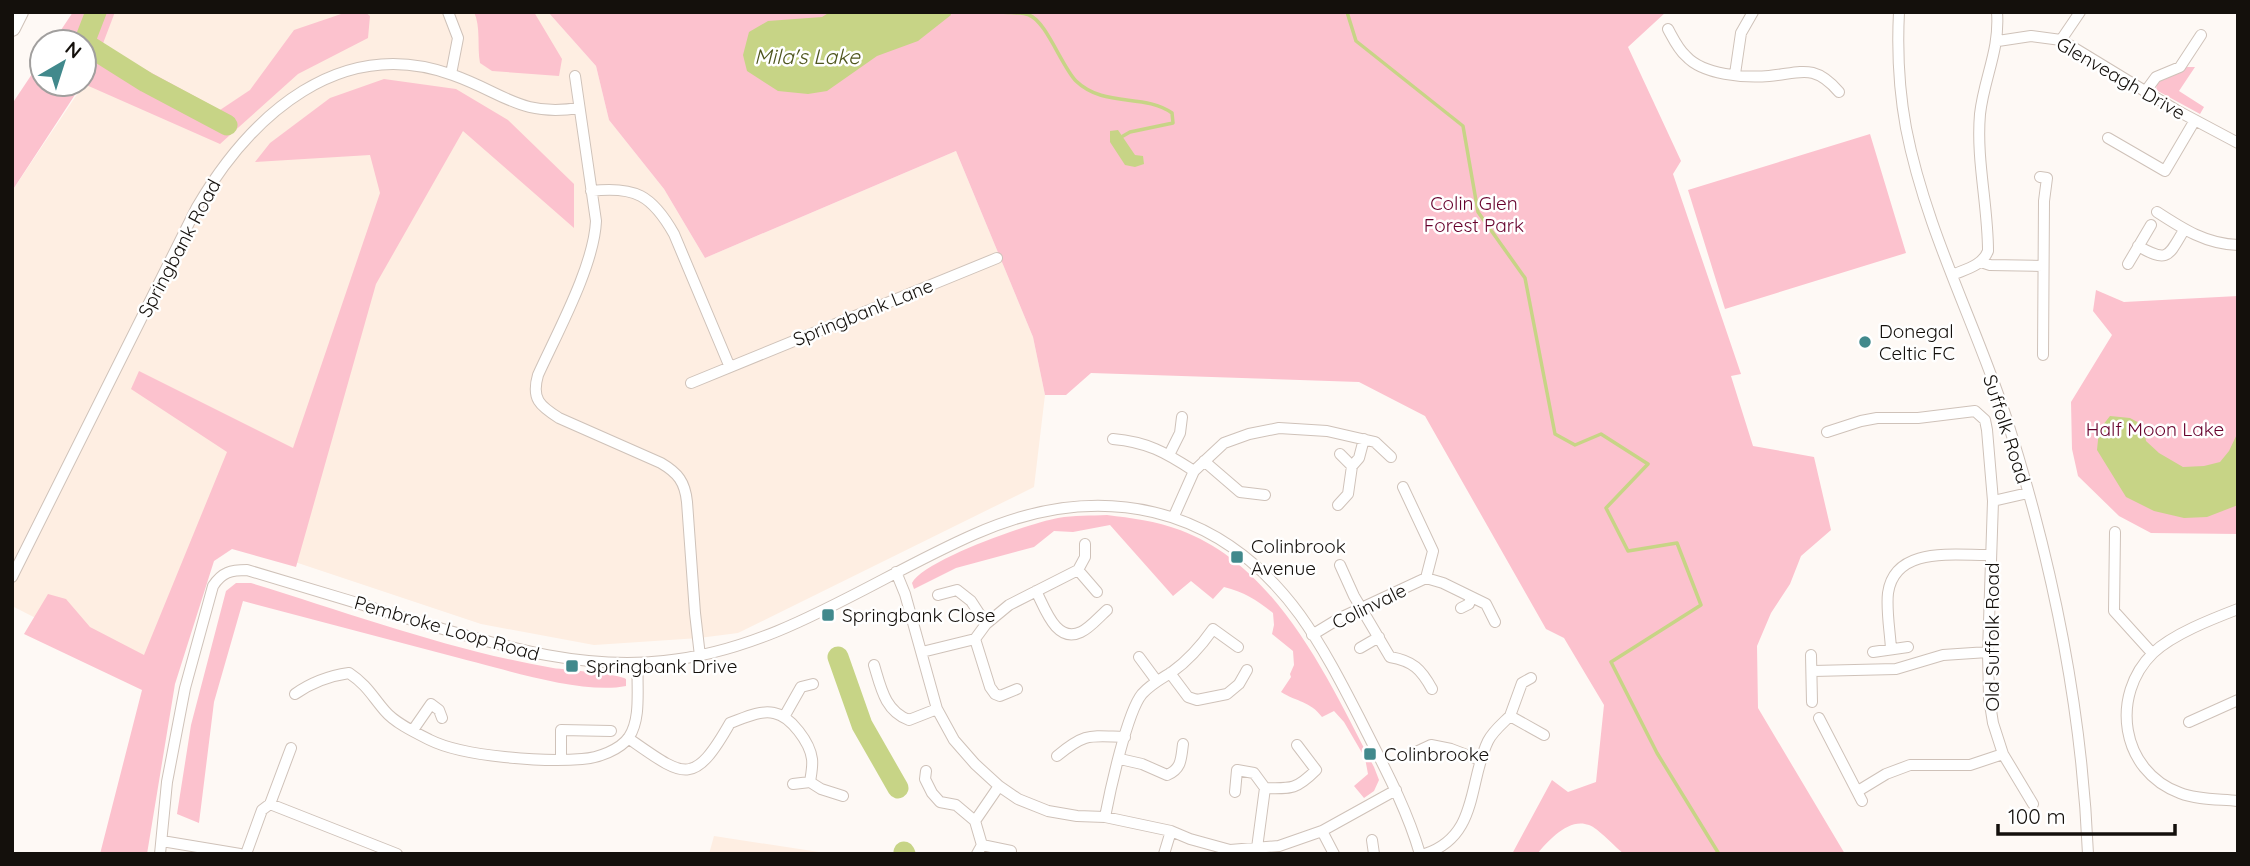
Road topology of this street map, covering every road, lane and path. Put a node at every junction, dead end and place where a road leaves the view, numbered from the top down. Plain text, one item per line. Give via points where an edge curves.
1 (20, 12) edge
2 (448, 12) edge
3 (1753, 12) edge
4 (1899, 12) edge
5 (1997, 12) edge
6 (2080, 12) edge
7 (12, 28) edge
8 (1668, 29) dead end
9 (2201, 36) dead end
10 (1998, 40) junction
11 (2061, 40) junction
12 (452, 74) junction
13 (1735, 74) junction
14 (575, 76) dead end
15 (1839, 92) dead end
16 (2145, 92) junction
17 (579, 108) junction
18 (2194, 120) junction
19 (2108, 138) dead end
20 (2238, 143) edge
21 (2040, 177) dead end
22 (592, 191) junction
23 (2157, 212) dead end
24 (2151, 225) dead end
25 (2184, 230) junction
26 (2238, 245) edge
27 (2138, 246) junction
28 (996, 258) dead end
29 (1981, 262) junction
30 (2128, 264) dead end
31 (2043, 266) junction
32 (1952, 275) junction
33 (2043, 355) dead end
34 (729, 365) junction
35 (691, 383) dead end
36 (1182, 417) dead end
37 (1827, 432) dead end
38 (1113, 439) dead end
39 (1364, 439) junction
40 (1340, 454) dead end
41 (1169, 455) junction
42 (1391, 457) dead end
43 (1204, 461) junction
44 (1352, 466) junction
45 (1194, 471) junction
46 (1403, 487) dead end
47 (2028, 493) junction
48 (1265, 495) dead end
49 (1993, 502) junction
50 (1338, 505) dead end
51 (1174, 516) junction
52 (2115, 533) dead end
53 (1085, 544) dead end
54 (1991, 555) junction
55 (1340, 565) dead end
56 (1079, 570) junction
57 (896, 572) junction
58 (12, 577) edge
59 (1426, 578) junction
60 (1036, 591) junction
61 (1097, 592) dead end
62 (938, 595) dead end
63 (1471, 597) junction
64 (1461, 608) dead end
65 (1362, 609) junction
66 (2238, 609) edge
67 (1107, 610) dead end
68 (1495, 622) dead end
69 (986, 624) junction
70 (1312, 635) junction
71 (1379, 637) junction
72 (975, 639) junction
73 (1238, 647) dead end
74 (1908, 647) dead end
75 (1360, 648) dead end
76 (1891, 649) junction
77 (922, 652) junction
78 (1872, 652) dead end
79 (1988, 652) junction
80 (2152, 653) junction
81 (1811, 655) dead end
82 (700, 656) junction
83 (1139, 657) dead end
84 (638, 663) junction
85 (873, 665) dead end
86 (1247, 670) dead end
87 (1813, 671) junction
88 (305, 673) dead end
89 (1170, 673) junction
90 (1531, 678) dead end
91 (1156, 680) junction
92 (311, 684) junction
93 (813, 684) dead end
94 (1017, 689) dead end
95 (1432, 689) dead end
96 (295, 694) dead end
97 (2238, 700) edge
98 (1812, 702) dead end
99 (937, 709) junction
100 (1510, 716) junction
101 (784, 717) junction
102 (442, 718) dead end
103 (1819, 718) dead end
104 (2189, 722) dead end
105 (413, 730) junction
106 (611, 731) dead end
107 (1545, 734) dead end
108 (1125, 737) junction
109 (628, 738) junction
110 (1183, 744) dead end
111 (1297, 745) dead end
112 (291, 748) dead end
113 (1416, 752) dead end
114 (2003, 754) junction
115 (1057, 756) dead end
116 (561, 759) junction
117 (1120, 759) junction
118 (1480, 760) junction
119 (926, 771) dead end
120 (810, 782) junction
121 (793, 785) dead end
122 (999, 786) junction
123 (1265, 788) junction
124 (1396, 790) junction
125 (1235, 792) dead end
126 (844, 796) dead end
127 (2238, 801) edge
128 (270, 804) junction
129 (2033, 804) dead end
130 (1105, 817) junction
131 (975, 821) junction
132 (1171, 831) junction
133 (1322, 831) junction
134 (1373, 840) dead end
135 (162, 841) junction
136 (1257, 848) junction
137 (979, 850) edge
138 (1011, 851) dead end
139 (160, 854) edge
140 (240, 854) edge
141 (246, 854) edge
142 (397, 854) edge
143 (1164, 854) edge
144 (1334, 854) edge
145 (1374, 854) edge
146 (1423, 854) edge
147 (2088, 854) edge

1 - 7 street
2 - 12 street via 458,38
3 - 13 street via 1741,33
4 - 32 street, Suffolk Road via 1899,66 1907,130
5 - 10 street
6 - 11 street
8 - 13 street via 1693,62 1715,72
9 - 16 street via 2180,67 2157,77
10 - 11 street, Glenveagh Drive via 2031,36
10 - 29 street via 1980,114 1988,251
11 - 16 street, Glenveagh Drive
12 - 17 street, Springbank Road via 530,108
12 - 58 street, Springbank Road via 387,62 351,68 293,99 247,139 197,207
13 - 15 street via 1809,72 1820,75
14 - 17 street
16 - 18 street, Glenveagh Drive
17 - 22 street
18 - 19 street via 2165,171
18 - 20 street, Glenveagh Drive
21 - 31 street via 2047,178
22 - 34 street via 638,193 665,218
22 - 82 street via 593,249 538,375 535,393 559,418 661,463 680,478 686,490
23 - 25 street
24 - 27 street
25 - 26 street via 2213,242
25 - 27 street via 2169,255 2157,257
27 - 30 street
28 - 34 street, Springbank Lane
29 - 31 street
29 - 32 street
31 - 33 street
32 - 47 street, Suffolk Road via 2006,417
34 - 35 street, Springbank Lane
36 - 41 street
37 - 49 street, Old Suffolk Road via 1877,418 1975,411 1985,420 1987,430
38 - 41 street via 1137,441
39 - 42 street via 1375,442
39 - 43 street via 1279,428 1224,443
39 - 44 street
40 - 44 street
41 - 45 street
43 - 45 street
43 - 48 street via 1240,492
44 - 50 street via 1348,494
45 - 51 street
46 - 59 street via 1433,551
47 - 49 street
47 - 147 street, Suffolk Road via 2069,677
49 - 54 street, Old Suffolk Road
51 - 57 street, Pembroke Loop Road via 1114,505 1052,510 995,526
51 - 70 street, Pembroke Loop Road via 1209,532 1245,557 1282,593
52 - 80 street via 2114,611
53 - 56 street
54 - 76 street via 1920,557 1903,566 1888,594
54 - 79 street, Old Suffolk Road
55 - 65 street
56 - 60 street
56 - 61 street
57 - 77 street
57 - 82 street, Pembroke Loop Road via 767,637
59 - 63 street
59 - 65 street, Colinvale
60 - 67 street via 1052,623 1071,635 1082,632
60 - 69 street via 1009,604
62 - 69 street via 957,590 964,594
63 - 64 street
63 - 68 street via 1486,604
65 - 70 street, Colinvale
65 - 71 street
66 - 80 street
69 - 72 street
70 - 124 street, Pembroke Loop Road
71 - 75 street
71 - 95 street via 1390,657 1413,663
72 - 77 street
72 - 94 street via 995,694
73 - 89 street via 1213,629 1197,651
74 - 76 street
76 - 78 street
77 - 99 street
79 - 87 street via 1942,655 1896,669
79 - 114 street, Old Suffolk Road via 1993,723
80 - 127 street via 2132,682 2126,703 2126,725 2136,755 2158,781 2180,793
81 - 87 street
82 - 84 street, Pembroke Loop Road
83 - 91 street
84 - 109 street via 634,723
84 - 135 street, Pembroke Loop Road via 547,657 247,570 232,570 213,586 204,616 167,782
85 - 99 street via 884,698 896,715 909,720
86 - 89 street via 1227,694 1197,700 1188,697
87 - 98 street
88 - 92 street
89 - 91 street
90 - 100 street via 1522,683
91 - 108 street via 1132,710
92 - 96 street
92 - 105 street via 349,673 365,683 387,714
93 - 101 street via 801,687
97 - 104 street
99 - 122 street via 954,740
100 - 107 street
100 - 118 street via 1489,738
101 - 109 street via 759,713 730,723 702,764 684,770 668,766
101 - 120 street via 800,731 813,759
102 - 105 street via 431,704
103 - 114 street via 1860,796 1910,765 1970,765
105 - 116 street via 459,750 508,758
106 - 116 street via 561,730
108 - 115 street via 1089,735
108 - 117 street
109 - 116 street via 608,753
110 - 117 street via 1180,765 1167,775
111 - 123 street via 1316,770 1296,787
112 - 128 street
113 - 118 street via 1431,745
114 - 129 street, Old Suffolk Road
117 - 130 street
118 - 146 street via 1462,828 1448,842
119 - 131 street via 925,779 940,802 956,805
120 - 121 street
120 - 126 street
122 - 130 street via 1048,811
122 - 131 street
123 - 125 street via 1254,773 1237,770
123 - 136 street
124 - 133 street
124 - 146 street, Pembroke Loop Road
128 - 141 street via 262,810
128 - 142 street
130 - 132 street
131 - 137 street
132 - 136 street via 1230,850
132 - 143 street
133 - 136 street via 1279,846
133 - 144 street
134 - 145 street
135 - 139 street, Pembroke Loop Road
135 - 140 street
137 - 138 street

